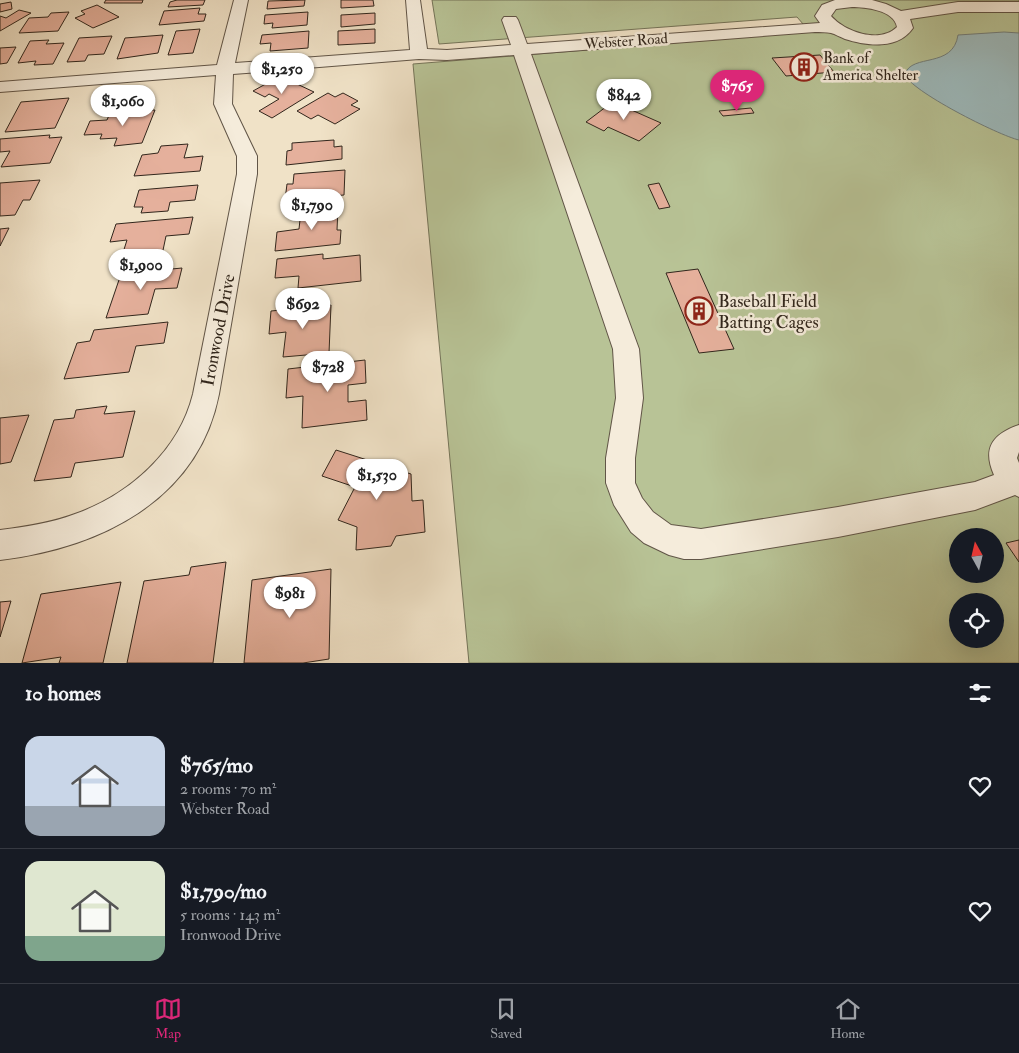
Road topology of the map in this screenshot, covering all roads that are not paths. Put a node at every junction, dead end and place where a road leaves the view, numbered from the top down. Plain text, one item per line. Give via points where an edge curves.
1 (241, 0) edge
2 (413, 0) edge
3 (1019, 7) edge
4 (899, 16) junction
5 (828, 22) junction
6 (516, 37) junction
7 (419, 54) junction
8 (225, 68) junction
9 (0, 87) edge
10 (1019, 437) edge
11 (1017, 482) edge
12 (0, 545) edge

1 - 8 street, Ironwood Drive
2 - 7 street
3 - 4 street via 958,7
4 - 5 street via 879,6 852,2 831,5 825,10
4 - 5 street, Webster Road via 904,22 902,33 885,39 862,38
5 - 6 street, Webster Road via 815,27
6 - 7 street, Webster Road via 447,55
6 - 11 street via 626,349 630,370 628,413 619,476 623,494 632,511 648,528 663,538 684,545 701,544 968,498
7 - 8 street, Webster Road
8 - 9 street, Webster Road
8 - 12 street, Ironwood Drive via 223,104 247,156 247,174 199,421 163,475 141,496 118,511 48,538
10 - 11 street via 1003,448 1002,458

